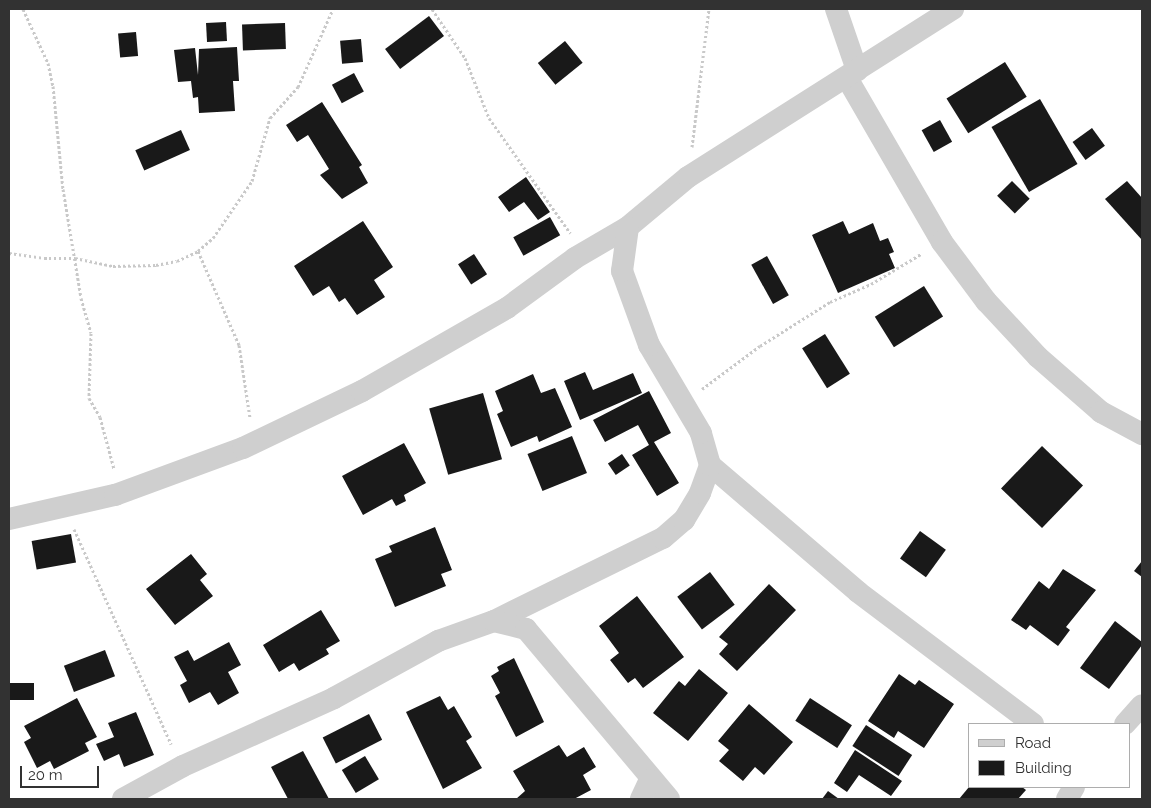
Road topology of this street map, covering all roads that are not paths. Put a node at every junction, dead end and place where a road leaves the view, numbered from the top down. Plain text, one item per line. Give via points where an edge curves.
1 (836, 9) edge
2 (954, 9) edge
3 (852, 74) junction
4 (628, 226) junction
5 (1142, 434) edge
6 (710, 465) junction
7 (9, 519) edge
8 (494, 621) junction
9 (1142, 705) edge
10 (1032, 723) edge
11 (1126, 723) edge
12 (1073, 788) edge
13 (645, 790) edge
14 (123, 799) edge
15 (669, 799) edge
16 (1067, 799) edge

1 - 3 street
2 - 3 street
3 - 4 street via 688,177
3 - 5 street via 942,242 986,301 1038,357 1102,412
4 - 6 street via 622,270 631,301 649,345 701,433
4 - 7 street via 574,258 507,308 362,391 254,442 115,495
6 - 8 street via 700,493 684,520 663,538
6 - 10 street via 858,592
8 - 13 street via 526,628
8 - 14 street via 438,641 334,698 183,766
9 - 11 street
12 - 16 street
13 - 15 street

